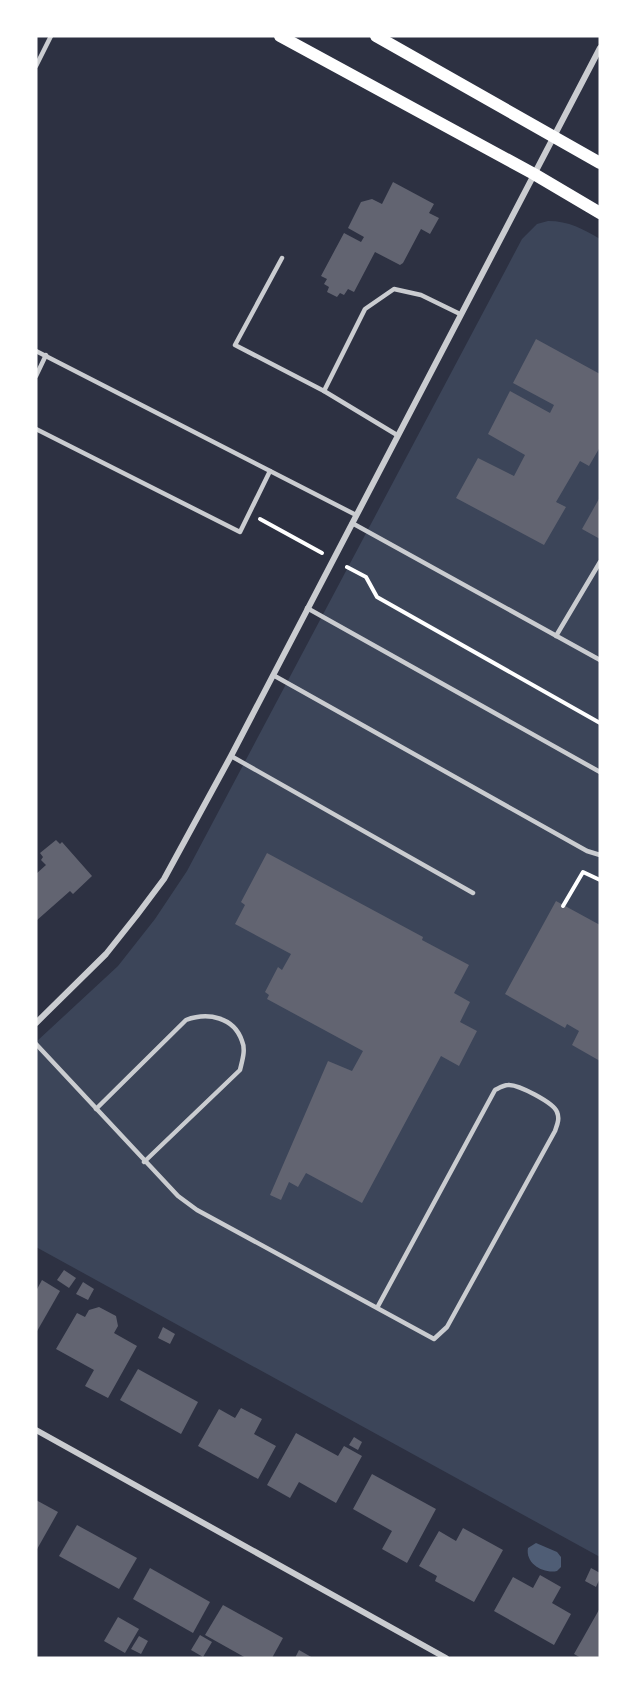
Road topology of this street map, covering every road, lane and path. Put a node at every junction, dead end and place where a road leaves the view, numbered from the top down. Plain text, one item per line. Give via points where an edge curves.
1 (51, 36) edge
2 (280, 36) edge
3 (376, 36) edge
4 (600, 48) edge
5 (36, 66) edge
6 (554, 137) junction
7 (600, 163) edge
8 (534, 174) junction
9 (600, 213) edge
10 (282, 258) dead end
11 (460, 314) junction
12 (36, 351) edge
13 (46, 355) junction
14 (36, 376) edge
15 (324, 391) junction
16 (36, 429) edge
17 (397, 435) junction
18 (270, 471) junction
19 (249, 513) junction
20 (356, 515) junction
21 (352, 523) junction
22 (333, 559) junction
23 (600, 562) edge
24 (307, 609) junction
25 (556, 636) junction
26 (600, 660) edge
27 (273, 675) junction
28 (600, 723) edge
29 (231, 756) junction
30 (600, 772) edge
31 (600, 855) edge
32 (600, 880) edge
33 (473, 893) dead end
34 (563, 906) dead end
35 (36, 1023) edge
36 (36, 1044) edge
37 (96, 1109) junction
38 (144, 1162) junction
39 (376, 1308) junction
40 (36, 1430) edge
41 (446, 1658) edge

1 - 5 lane
2 - 8 main road
3 - 6 main road
4 - 6 street
6 - 7 main road
6 - 8 street
8 - 9 main road
8 - 11 street
10 - 15 lane via 235,345
11 - 15 lane via 421,295 394,289 365,309
11 - 17 street
12 - 13 lane
13 - 14 lane
13 - 18 lane
15 - 17 lane
16 - 19 lane via 240,532
17 - 20 street
18 - 19 lane
18 - 20 lane
19 - 22 path
20 - 21 street
21 - 22 street
21 - 25 lane
22 - 24 street
22 - 28 path via 366,577 377,597
23 - 25 lane
24 - 27 street
24 - 30 lane
25 - 26 lane
27 - 29 street
27 - 31 lane
29 - 33 lane
29 - 35 street via 164,879 106,954
32 - 34 path via 583,872
36 - 37 lane
37 - 38 lane
37 - 38 lane via 186,1020 211,1016 226,1020 236,1030 243,1042 240,1070
38 - 39 lane via 197,1210
39 - 39 lane via 434,1339 447,1326 555,1131 557,1112 551,1104 516,1086 495,1090
40 - 41 street

